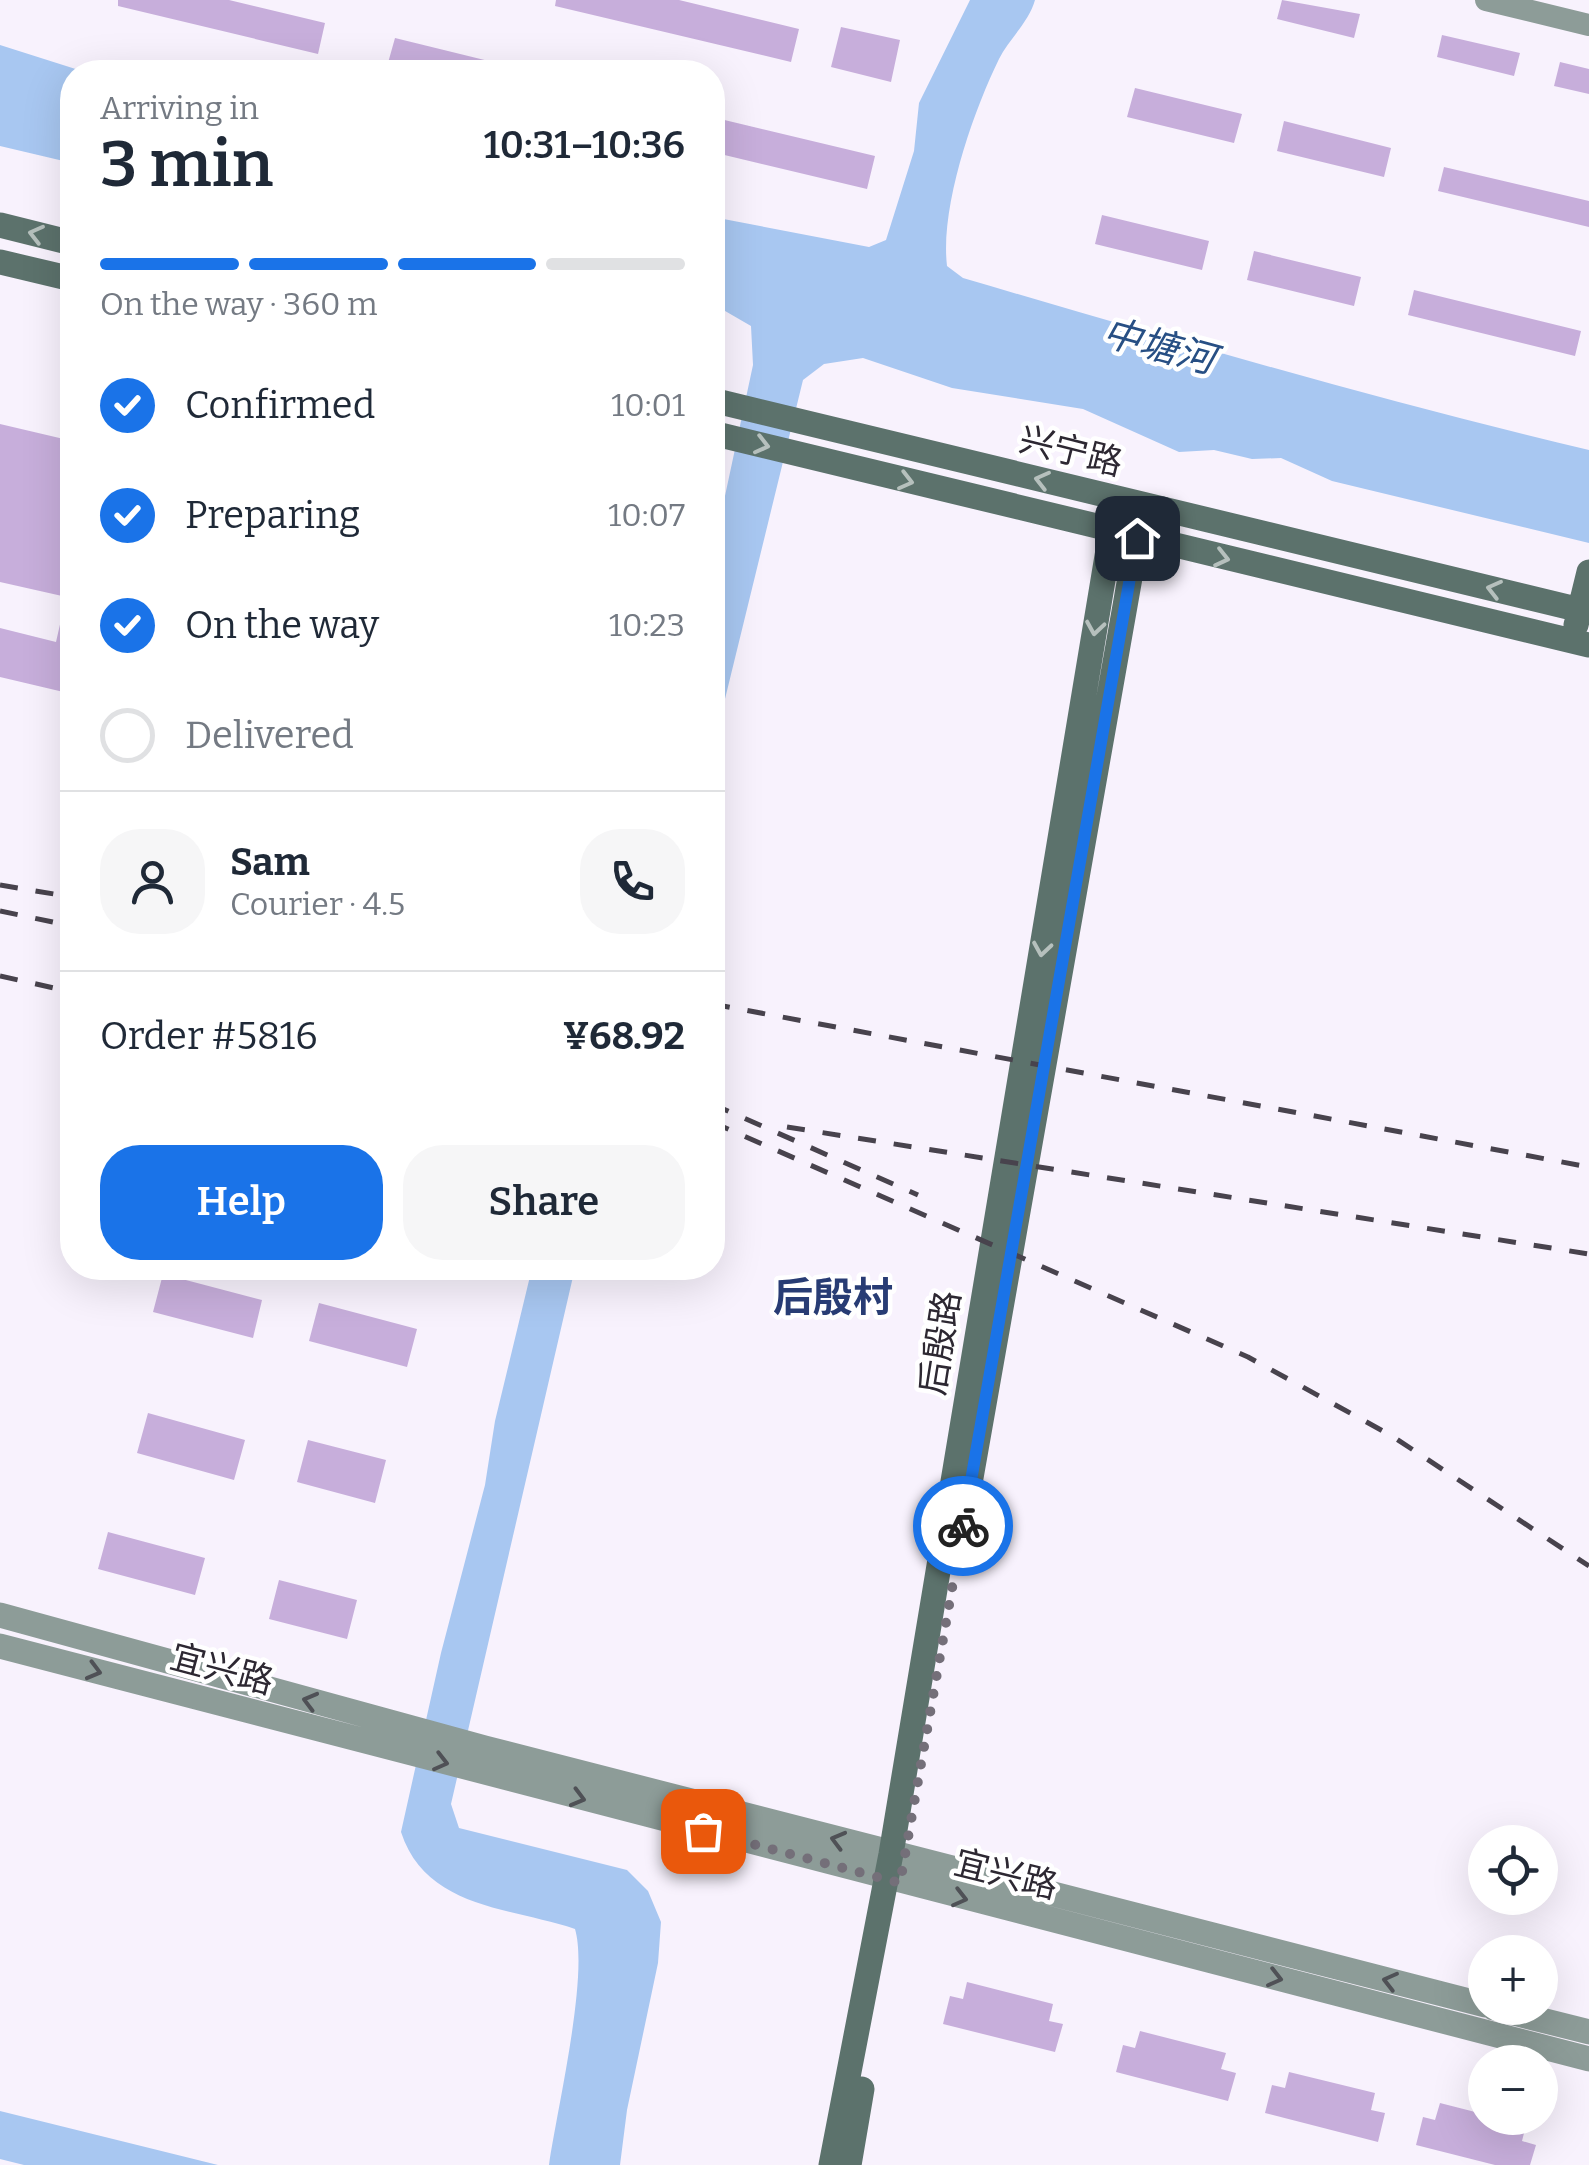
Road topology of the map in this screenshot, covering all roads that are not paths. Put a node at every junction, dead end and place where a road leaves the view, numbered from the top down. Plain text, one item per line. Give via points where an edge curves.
1 (1486, 0) edge
2 (1589, 25) edge
3 (0, 225) edge
4 (60, 240) edge
5 (0, 262) edge
6 (60, 276) edge
7 (725, 403) edge
8 (725, 436) edge
9 (1111, 532) junction
10 (1137, 538) junction
11 (1589, 572) edge
12 (1584, 611) edge
13 (1580, 643) edge
14 (0, 1615) edge
15 (0, 1646) edge
16 (401, 1739) junction
17 (893, 1880) junction
18 (873, 1985) junction
19 (1468, 2001) edge
20 (1558, 2024) edge
21 (1589, 2032) edge
22 (1589, 2058) edge
23 (830, 2165) edge
24 (849, 2165) edge

1 - 2 street
4 -> 3 main road
5 - 6 main road
12 -> 7 main road, 兴宁路
8 -> 9 main road
9 - 10 main road
9 -> 17 main road, 后殷路
10 -> 13 main road
10 - 17 main road, 后殷路
11 - 12 main road
12 - 13 main road
16 -> 14 street, 宜兴路
15 -> 16 street, 宜兴路
16 - 17 street, 宜兴路
17 - 18 main road, 后殷路
19 -> 17 street, 宜兴路
17 -> 22 street, 宜兴路
18 - 23 main road, 后殷路
18 - 24 main road, 后殷路
20 - 21 street

